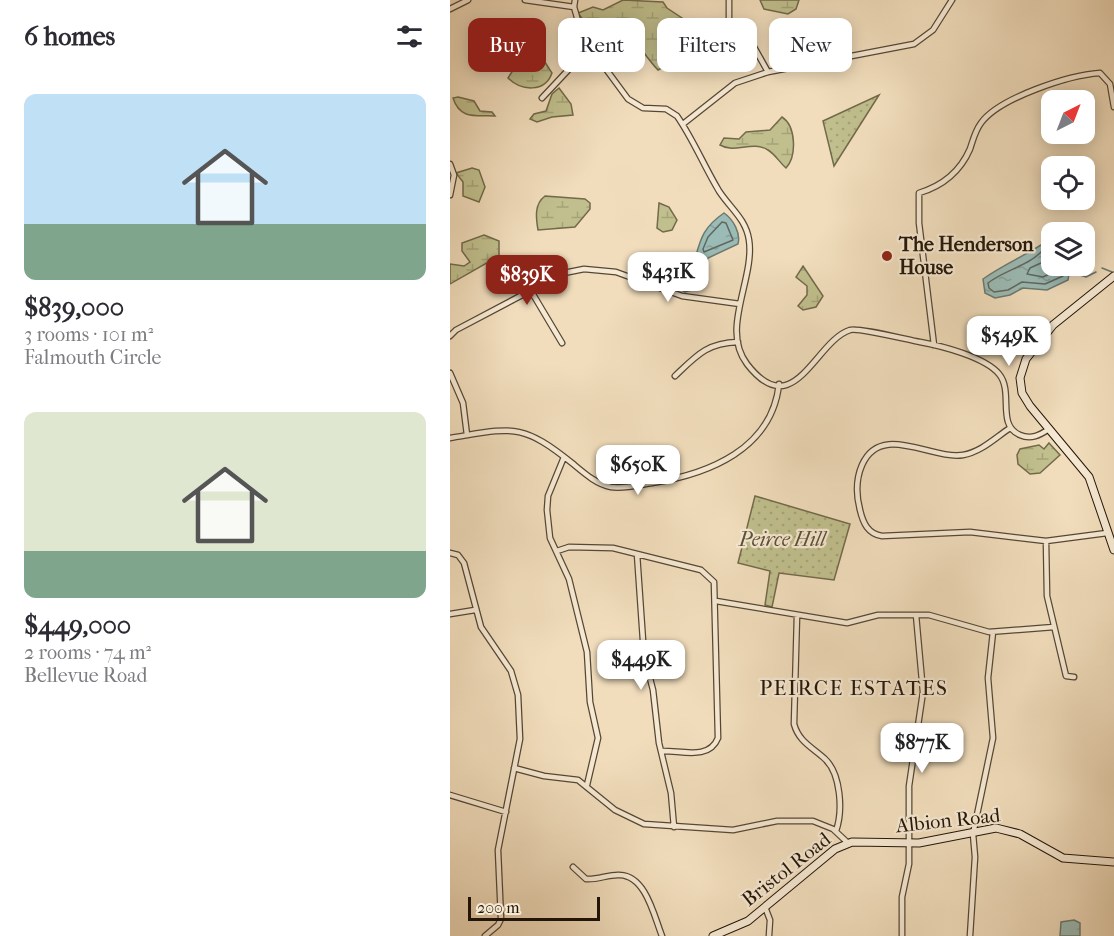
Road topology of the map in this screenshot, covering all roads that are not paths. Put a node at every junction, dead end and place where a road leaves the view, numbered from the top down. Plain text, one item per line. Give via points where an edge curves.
1 (468, 0) edge
2 (525, 0) edge
3 (575, 0) edge
4 (729, 0) edge
5 (952, 0) edge
6 (574, 8) junction
7 (450, 9) edge
8 (576, 18) edge
9 (566, 72) edge
10 (609, 72) edge
11 (768, 72) junction
12 (542, 98) dead end
13 (1114, 107) edge
14 (683, 124) junction
15 (450, 164) edge
16 (450, 195) edge
17 (1114, 276) edge
18 (531, 291) junction
19 (740, 304) junction
20 (450, 336) edge
21 (738, 342) junction
22 (562, 343) dead end
23 (934, 345) junction
24 (450, 373) edge
25 (675, 376) dead end
26 (778, 384) junction
27 (1010, 428) junction
28 (1049, 429) junction
29 (467, 435) junction
30 (450, 438) edge
31 (564, 457) junction
32 (1107, 533) junction
33 (1046, 541) junction
34 (1114, 550) edge
35 (557, 551) junction
36 (450, 553) edge
37 (637, 554) junction
38 (716, 601) junction
39 (475, 609) junction
40 (450, 614) edge
41 (797, 615) junction
42 (916, 615) junction
43 (1054, 627) junction
44 (993, 632) junction
45 (1066, 669) dead end
46 (661, 751) junction
47 (514, 768) junction
48 (587, 786) junction
49 (450, 795) edge
50 (506, 812) junction
51 (674, 827) junction
52 (836, 831) junction
53 (974, 832) junction
54 (848, 843) junction
55 (909, 844) junction
56 (1114, 862) edge
57 (573, 867) dead end
58 (765, 907) junction
59 (485, 936) edge
60 (662, 936) edge
61 (713, 936) edge
62 (769, 936) edge
63 (902, 936) edge
64 (970, 936) edge

1 - 7 street
2 - 6 street
3 - 6 street
4 - 11 street via 729,20 754,47
5 - 11 street via 933,30 914,44
6 - 8 street
9 - 12 street
10 - 14 street via 628,99 643,108 666,109
11 - 14 street via 729,87
13 - 23 street via 1110,84 1100,73 1017,99 998,108 980,124 955,173 919,193
14 - 19 street via 721,194 746,228 750,252
15 - 16 street via 454,175
17 - 28 street via 1058,320 1022,366 1022,393
18 - 19 street via 564,273 600,269 631,276 682,296
18 - 20 street
18 - 22 street
19 - 21 street
21 - 25 street via 705,348
21 - 26 street via 742,356 756,374
23 - 26 street via 850,329 835,339 800,379
23 - 27 street via 959,352 998,372 1005,386
24 - 29 street via 463,403
26 - 31 street via 772,415 758,434 726,459 696,474 612,487 594,480
27 - 28 street via 1027,437
27 - 33 street via 981,448 961,455 943,455 899,444 877,448 864,460 858,478 862,518 868,529 881,536 970,532
28 - 32 street via 1089,477
29 - 30 street
29 - 31 street via 522,431 543,440
31 - 35 street via 547,501 549,532
32 - 33 street
32 - 34 street
33 - 43 street via 1047,596
35 - 37 street via 605,546
35 - 48 street via 571,583 598,738
36 - 39 street via 464,562
37 - 38 street via 705,572 715,584
37 - 46 street via 644,655
38 - 41 street
38 - 46 street via 717,740 712,748 702,752
39 - 40 street
39 - 47 street via 484,633 516,684 521,730
41 - 42 street via 851,623 878,615
41 - 52 street via 794,724 803,742 826,760 834,773 838,794
42 - 44 street via 943,617
42 - 55 street via 923,688 909,782
43 - 44 street
43 - 45 street
44 - 53 street via 988,672 993,738
46 - 51 street
47 - 48 street via 548,777 572,778
47 - 50 street
48 - 51 street via 631,819
49 - 50 street
50 - 59 street via 498,850 501,919
51 - 52 street via 733,830 808,820
52 - 54 street
53 - 55 street, Albion Road
53 - 56 street, Albion Road via 1007,829 1063,858
53 - 64 street
54 - 55 street, Albion Road
54 - 58 street, Bristol Road
55 - 63 street
57 - 60 street via 588,879 620,875 636,881
58 - 61 street, Bristol Road via 739,926
58 - 62 street

